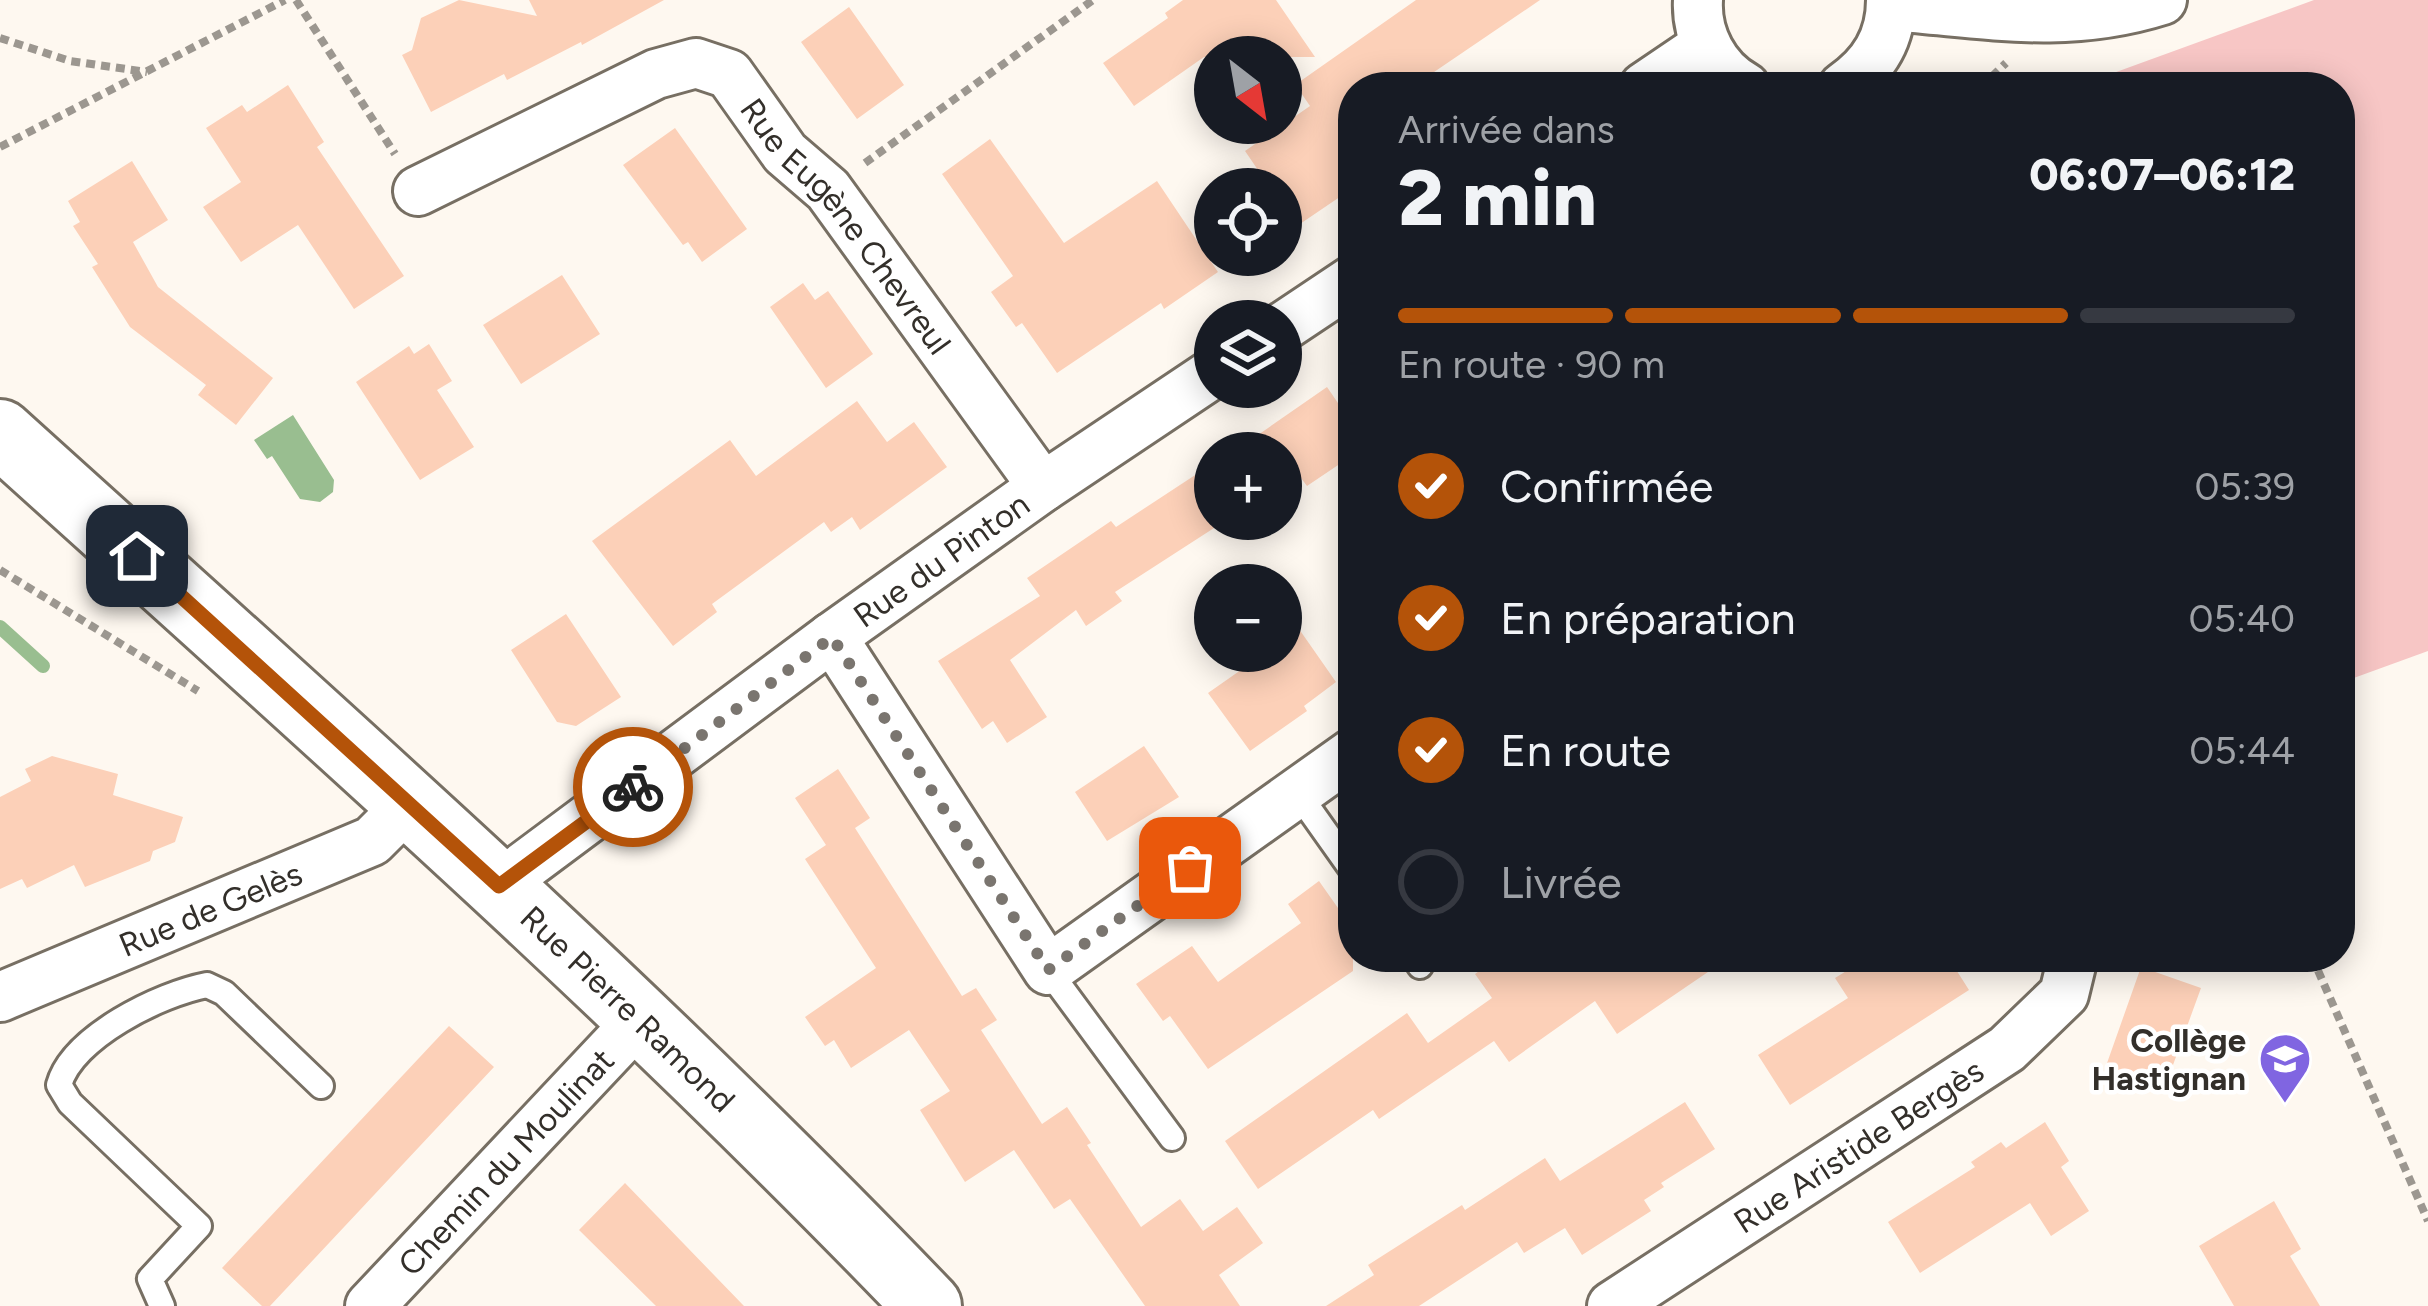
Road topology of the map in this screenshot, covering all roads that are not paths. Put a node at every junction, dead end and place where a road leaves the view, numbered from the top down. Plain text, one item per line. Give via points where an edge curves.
1 (2162, 0) edge
2 (1891, 3) edge
3 (1702, 23) edge
4 (1657, 72) edge
5 (1727, 72) edge
6 (1860, 72) edge
7 (418, 191) road end
8 (1338, 290) edge
9 (1302, 314) edge
10 (1194, 386) edge
11 (0, 433) edge
12 (1043, 487) junction
13 (832, 637) junction
14 (1338, 763) edge
15 (1297, 792) junction
16 (410, 803) junction
17 (1338, 850) edge
18 (499, 886) junction
19 (1048, 970) junction
20 (2069, 972) edge
21 (0, 998) edge
22 (640, 1019) junction
23 (321, 1086) dead end
24 (1172, 1138) dead end
25 (163, 1306) edge
26 (370, 1306) edge
27 (928, 1306) edge
28 (1612, 1306) edge

1 - 2 street via 2114,15 2049,20
2 - 6 street via 1876,57
3 - 4 street
3 - 5 street
7 - 12 street, Rue Eugène Chevreul via 656,74 696,63 729,74 785,153 828,190
8 - 9 street
10 - 12 street, Rue du Pinton
11 - 16 main road, Rue Pierre Ramond
12 - 13 street, Rue du Pinton
13 - 18 street, Rue du Pinton
13 - 19 street
14 - 15 street
15 - 17 lane
15 - 19 street
16 - 18 main road, Rue Pierre Ramond
16 - 21 street, Rue de Gelès via 372,841
18 - 22 main road, Rue Pierre Ramond
19 - 24 lane
20 - 28 street, Rue Aristide Bergès via 2063,994 2007,1049
22 - 26 street, Chemin du Moulinat
22 - 27 main road, Rue Pierre Ramond
23 - 25 lane via 207,985 139,1011 64,1069 59,1085 70,1103 199,1226 149,1279

